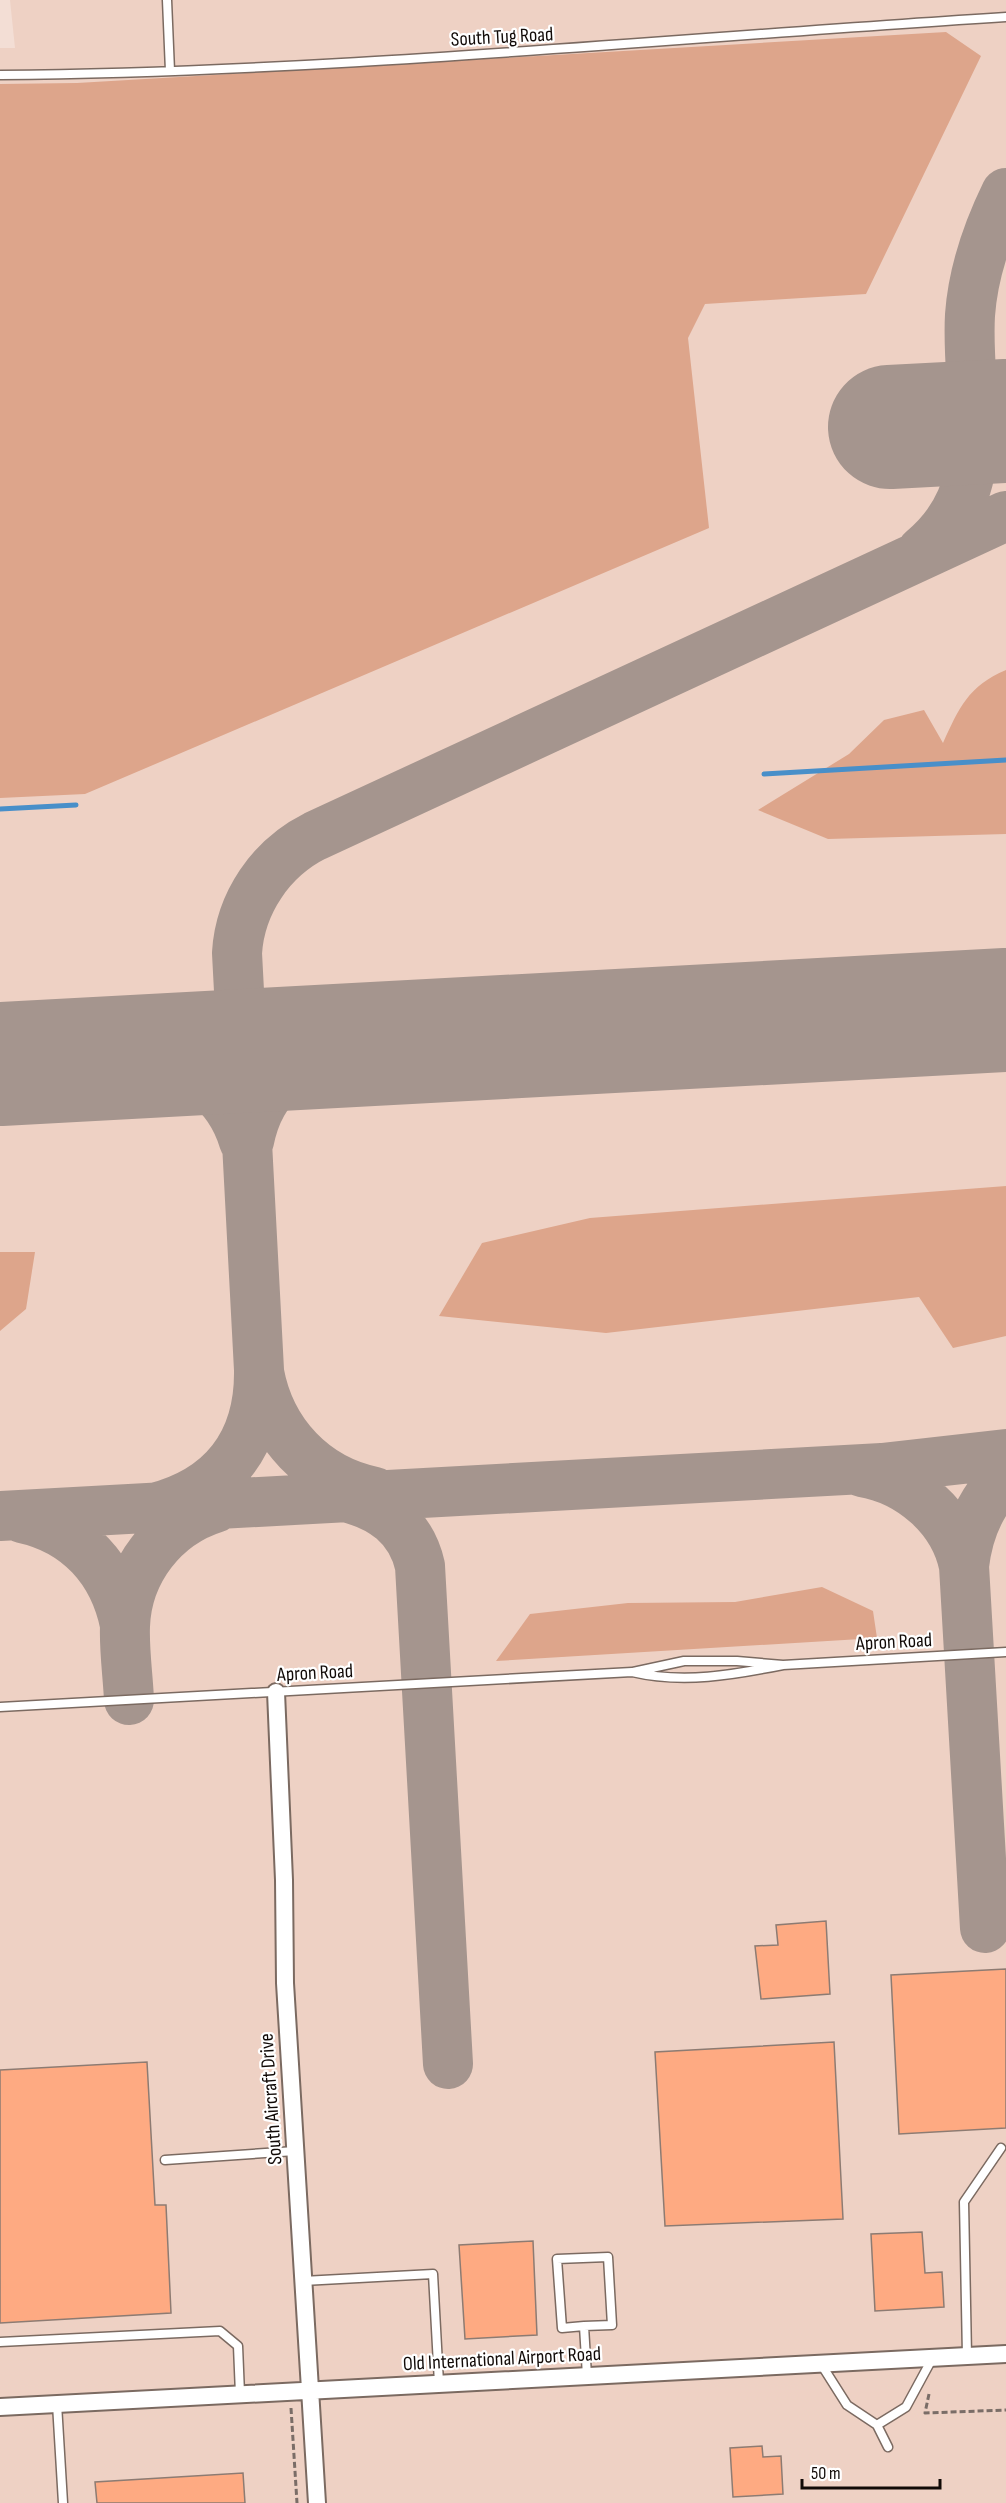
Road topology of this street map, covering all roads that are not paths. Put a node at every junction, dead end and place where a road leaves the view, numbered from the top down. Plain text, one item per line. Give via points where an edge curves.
1 (167, 0) edge
2 (1006, 17) edge
3 (170, 72) junction
4 (0, 75) edge
5 (1006, 1652) edge
6 (783, 1665) junction
7 (632, 1672) junction
8 (276, 1692) junction
9 (0, 1707) edge
10 (1001, 2148) dead end
11 (295, 2151) junction
12 (165, 2160) dead end
13 (303, 2281) junction
14 (584, 2326) junction
15 (0, 2342) edge
16 (1006, 2354) edge
17 (967, 2356) junction
18 (933, 2358) junction
19 (821, 2364) junction
20 (587, 2376) junction
21 (439, 2384) junction
22 (310, 2390) junction
23 (240, 2394) junction
24 (57, 2404) junction
25 (0, 2407) edge
26 (877, 2425) junction
27 (888, 2446) dead end
28 (63, 2503) edge
29 (317, 2503) edge

1 - 3 lane
2 - 3 lane, South Tug Road via 590,49
3 - 4 lane, South Tug Road
5 - 6 lane, Apron Road
6 - 7 lane, Apron Road via 684,1660
6 - 7 lane, Apron Road via 697,1678 667,1679
7 - 8 lane, Apron Road
8 - 9 lane, Apron Road
8 - 11 street, South Aircraft Drive via 285,1983
10 - 17 lane via 964,2202
11 - 12 lane
11 - 13 street, South Aircraft Drive
13 - 21 lane via 433,2274
13 - 22 street, South Aircraft Drive
14 - 14 lane via 562,2328 557,2259 608,2257 612,2325
14 - 20 lane
15 - 23 lane via 220,2331 238,2346
16 - 17 street, Old International Airport Road
17 - 18 street, Old International Airport Road
18 - 19 street, Old International Airport Road
18 - 26 lane via 906,2407
19 - 20 street, Old International Airport Road
19 - 26 lane via 847,2405
20 - 21 street, Old International Airport Road
21 - 22 street, Old International Airport Road
22 - 23 street, Old International Airport Road
22 - 29 street, South Aircraft Drive
23 - 24 street, Old International Airport Road
24 - 25 street, Old International Airport Road
24 - 28 lane
26 - 27 lane

